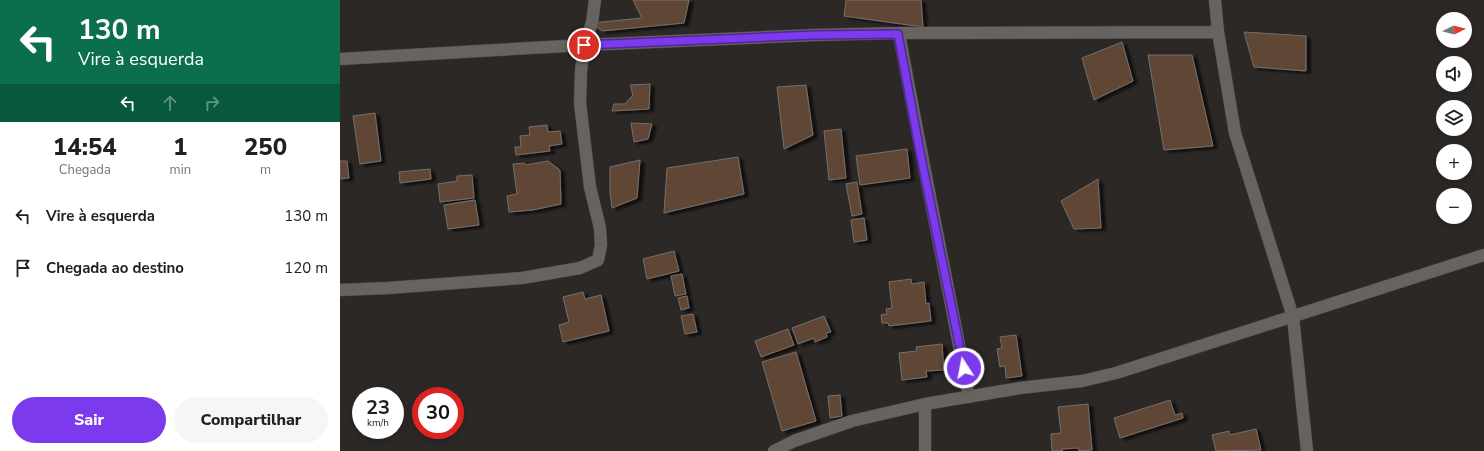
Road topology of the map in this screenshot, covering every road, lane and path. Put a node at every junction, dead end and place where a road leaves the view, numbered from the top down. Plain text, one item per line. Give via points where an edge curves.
1 (595, 0) edge
2 (1215, 0) edge
3 (1218, 32) junction
4 (898, 34) junction
5 (584, 45) junction
6 (340, 59) edge
7 (1484, 255) edge
8 (340, 290) edge
9 (1293, 317) junction
10 (970, 397) junction
11 (925, 404) junction
12 (774, 451) edge
13 (925, 451) edge
14 (1307, 451) edge

1 - 5 street via 592,23
2 - 3 street
3 - 4 street
3 - 9 street via 1235,133
4 - 5 street
4 - 10 street
5 - 6 street
5 - 8 street via 580,71 580,103 590,187 600,228 601,245 598,260 580,268 522,278
7 - 9 street
9 - 10 street via 1116,373 1082,381
9 - 14 street
10 - 11 street
11 - 12 street via 852,421 794,441
11 - 13 street

